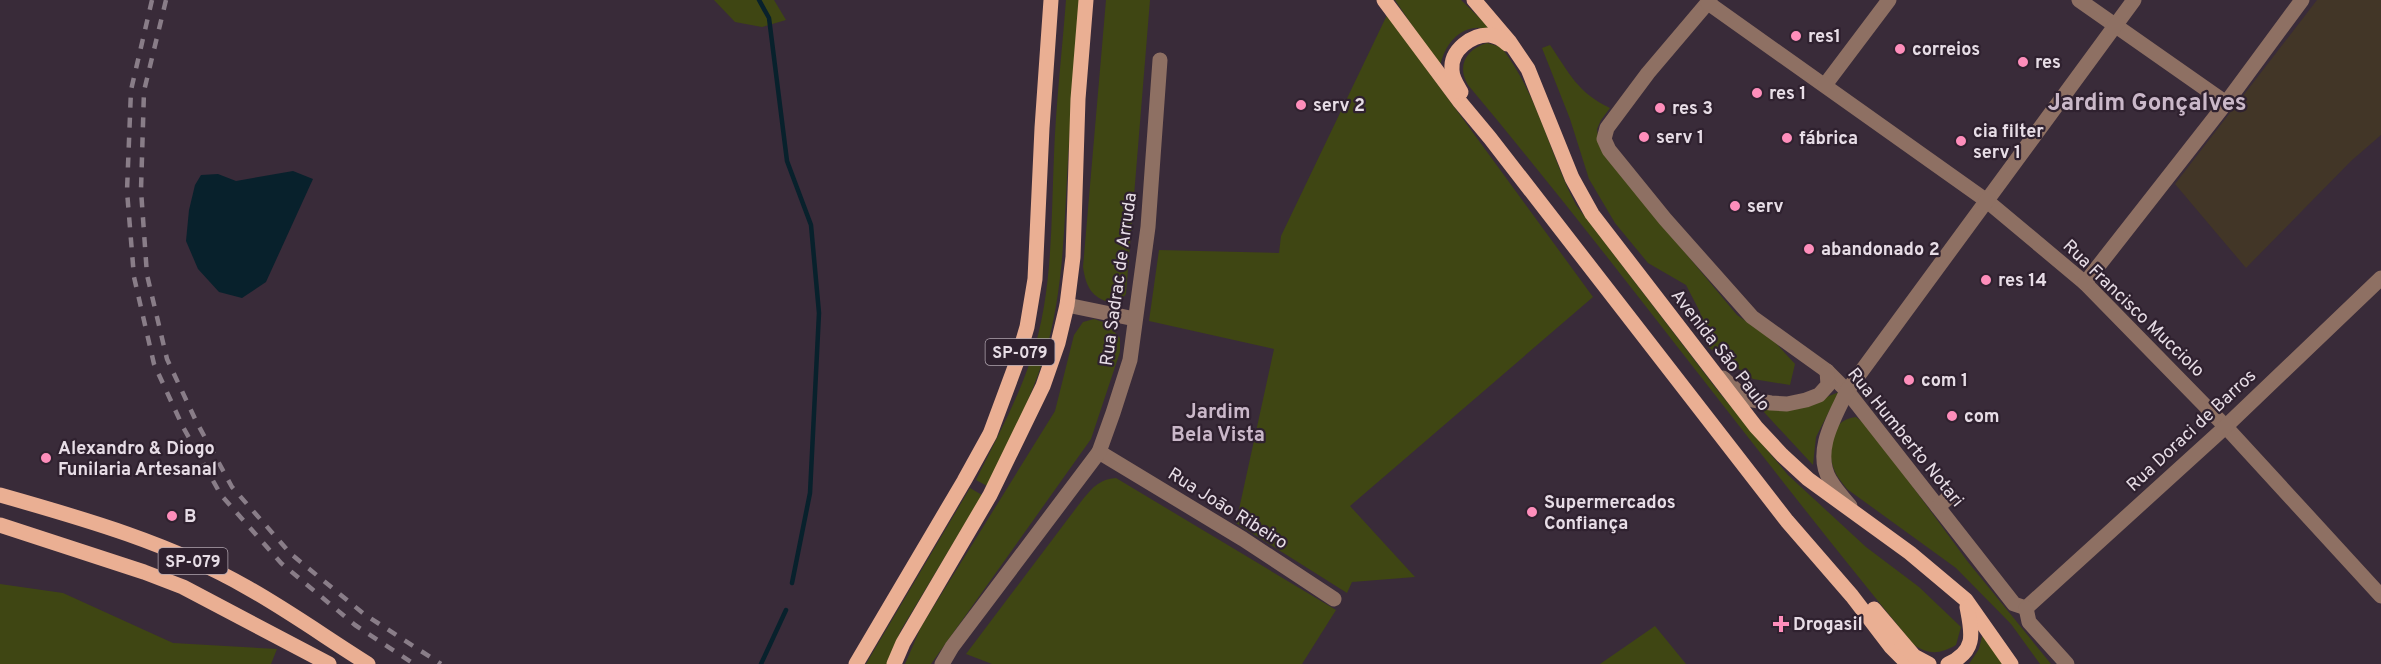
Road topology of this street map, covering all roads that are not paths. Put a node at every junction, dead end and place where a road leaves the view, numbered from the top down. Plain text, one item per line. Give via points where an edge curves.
1 (1051, 0) edge
2 (1086, 0) edge
3 (1384, 0) edge
4 (1474, 0) edge
5 (1889, 0) edge
6 (2079, 0) edge
7 (2134, 0) edge
8 (2302, 0) edge
9 (1709, 1) edge
10 (2115, 25) junction
11 (1160, 60) dead end
12 (1528, 69) junction
13 (1825, 85) junction
14 (2226, 103) junction
15 (1490, 138) junction
16 (1987, 201) junction
17 (2381, 278) edge
18 (2085, 283) junction
19 (1067, 305) junction
20 (1135, 319) junction
21 (1707, 365) junction
22 (1827, 371) junction
23 (1847, 391) junction
24 (2225, 426) junction
25 (1099, 452) junction
26 (0, 495) edge
27 (1950, 496) dead end
28 (1938, 507) junction
29 (1853, 511) junction
30 (0, 525) edge
31 (1810, 548) junction
32 (2381, 596) edge
33 (1334, 598) dead end
34 (1966, 600) junction
35 (2026, 608) junction
36 (329, 664) edge
37 (368, 664) edge
38 (856, 664) edge
39 (894, 664) edge
40 (942, 664) edge
41 (1908, 664) edge
42 (1929, 664) edge
43 (1948, 664) edge
44 (2011, 664) edge
45 (2067, 664) edge

1 - 38 main road, SP-079 via 1035,279 1027,327 990,434
2 - 19 main road, SP-079
3 - 15 main road
4 - 12 main road, Avenida São Paulo
5 - 13 street
6 - 10 street
7 - 10 street
8 - 14 street
9 - 13 street, Rua Francisco Mucciolo
9 - 22 street, Rua Humberto Notari via 1648,73 1607,128 1604,139 1620,165 1752,317
10 - 14 street
10 - 16 street
11 - 20 street, Rua Sadrac de Arruda via 1148,227
12 - 15 main road via 1506,42 1492,35 1476,36 1456,53 1451,68 1454,80
12 - 21 main road, Avenida São Paulo via 1572,178 1592,214
13 - 16 street, Rua Francisco Mucciolo
14 - 18 street
15 - 31 main road
16 - 18 street, Rua Francisco Mucciolo
16 - 23 street
17 - 24 street, Rua Doraci de Barros
18 - 24 street, Rua Francisco Mucciolo
19 - 20 street
19 - 39 main road, SP-079 via 1043,386 1026,422 990,495
20 - 25 street, Rua Sadrac de Arruda via 1130,360
21 - 22 street via 1754,400 1787,404 1819,395 1828,385
21 - 29 main road, Avenida São Paulo via 1782,455
22 - 23 street, Rua Humberto Notari
23 - 28 street, Rua Humberto Notari
23 - 29 street via 1822,453 1828,478
24 - 32 street, Rua Francisco Mucciolo
24 - 35 street, Rua Doraci de Barros
25 - 33 street, Rua Joāo Ribeiro
25 - 40 street, Rua Sadrac de Arruda
26 - 37 main road, SP-079 via 126,533 208,567 249,588
27 - 28 street
28 - 35 street, Rua Humberto Notari via 2014,604
29 - 34 main road, Avenida São Paulo
30 - 36 main road, SP-079 via 183,587
31 - 41 main road
31 - 42 main road via 1828,555 1914,656
34 - 43 main road via 1970,646 1958,660
34 - 44 main road, Avenida São Paulo
35 - 45 street, Rua Humberto Notari via 2029,622

